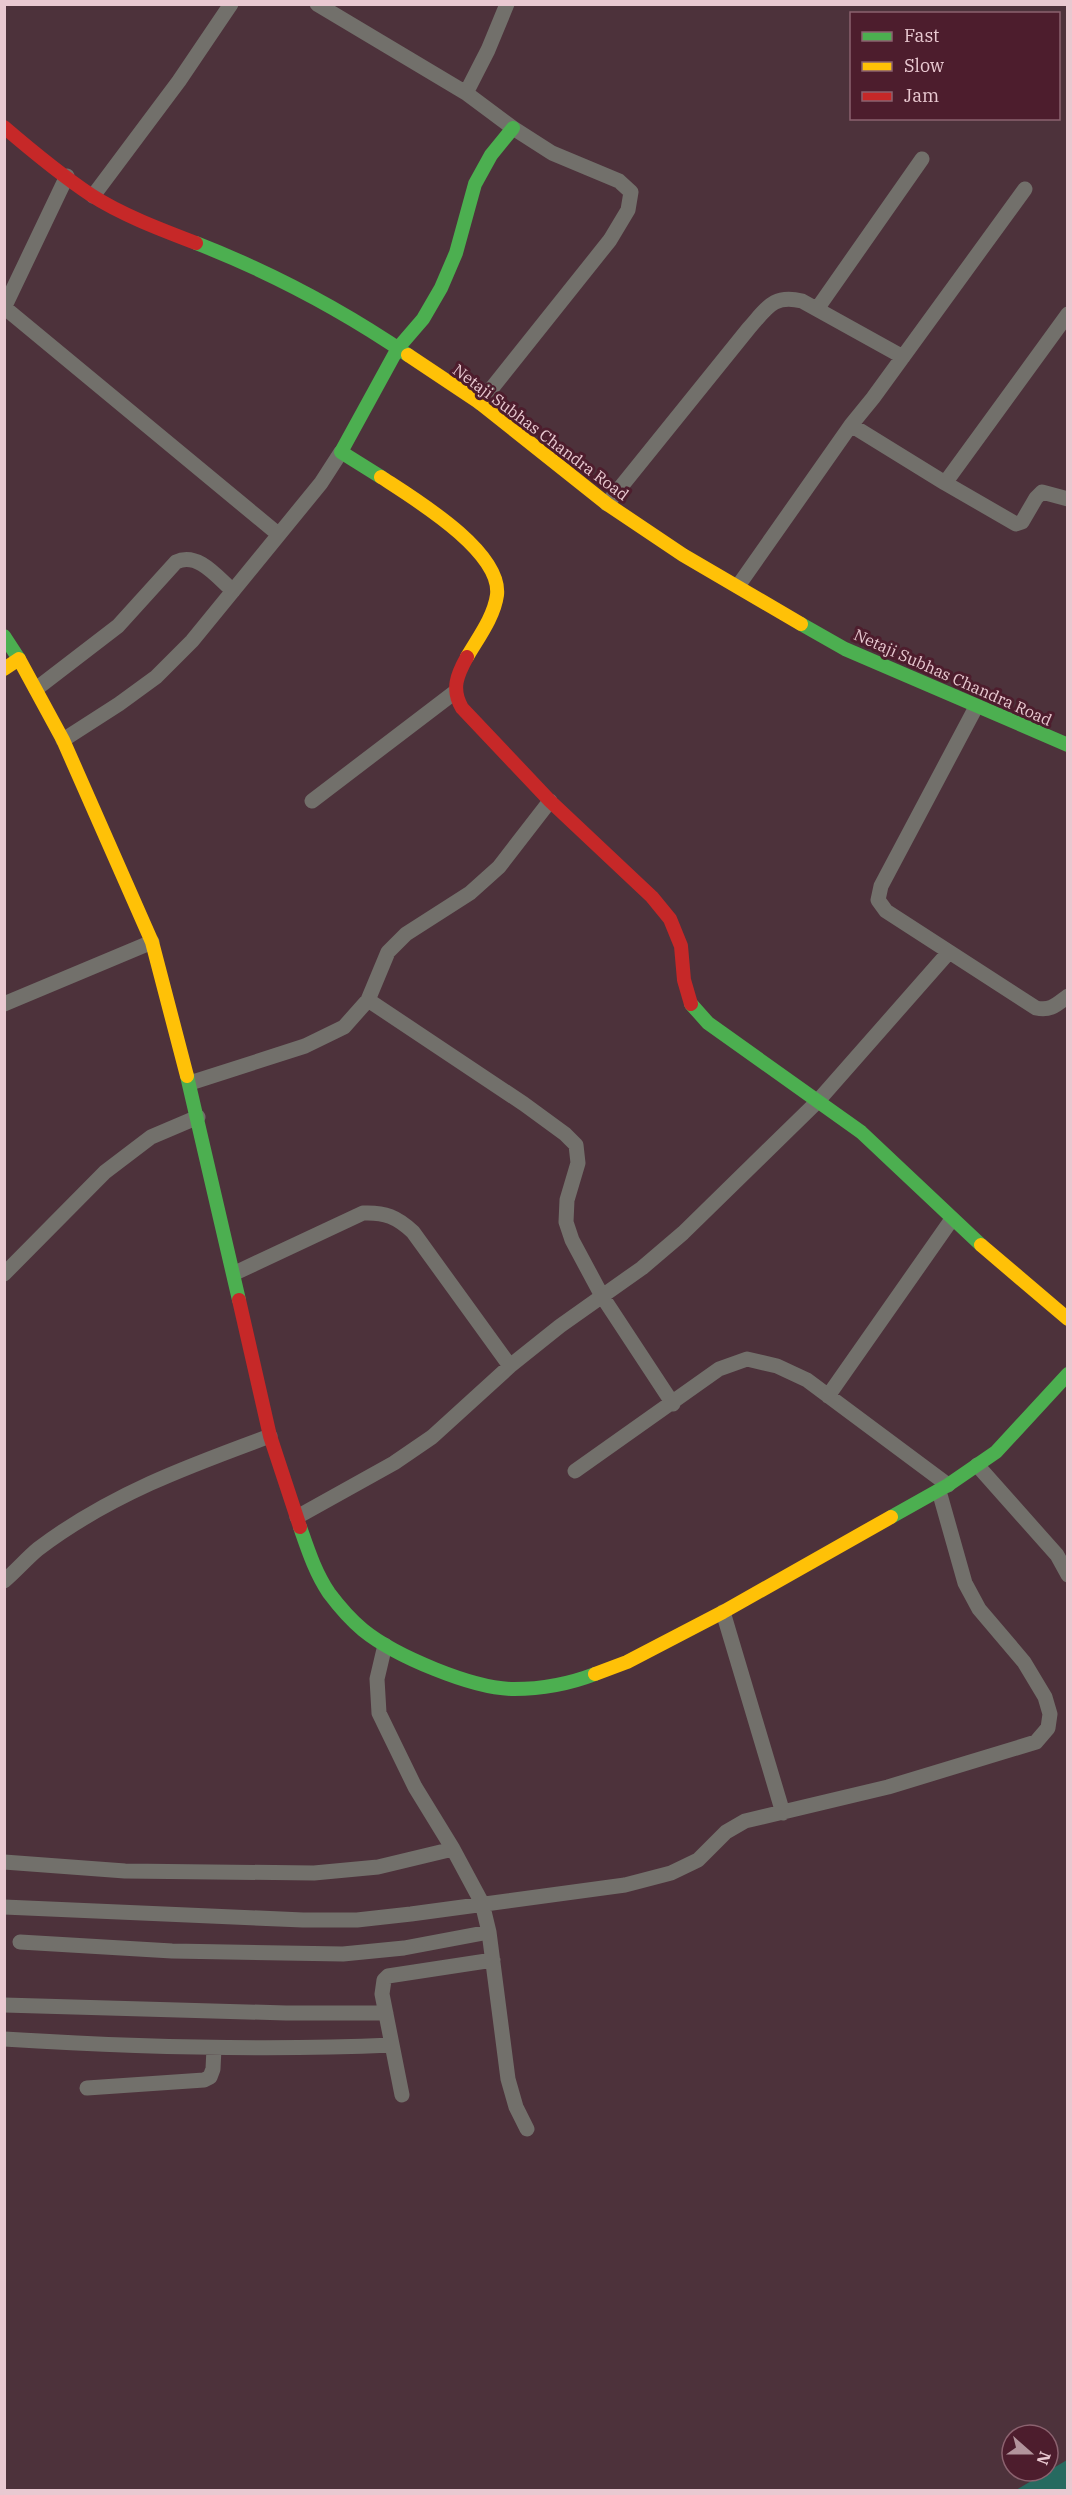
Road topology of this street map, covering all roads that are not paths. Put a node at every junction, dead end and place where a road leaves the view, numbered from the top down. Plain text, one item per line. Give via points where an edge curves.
1 (231, 4) edge
2 (317, 4) edge
3 (507, 4) edge
4 (466, 93) junction
5 (4, 128) edge
6 (513, 128) junction
7 (922, 159) dead end
8 (67, 176) junction
9 (1025, 189) dead end
10 (93, 196) junction
11 (5, 308) edge
12 (817, 309) junction
13 (1068, 314) edge
14 (398, 348) junction
15 (903, 357) junction
16 (480, 403) junction
17 (851, 425) junction
18 (341, 452) junction
19 (945, 483) junction
20 (1068, 499) edge
21 (607, 504) junction
22 (278, 534) junction
23 (738, 586) junction
24 (233, 591) junction
25 (4, 636) edge
26 (19, 659) junction
27 (4, 669) edge
28 (36, 689) junction
29 (455, 692) junction
30 (976, 707) junction
31 (63, 740) junction
32 (1068, 745) edge
33 (312, 801) dead end
34 (550, 801) junction
35 (152, 942) junction
36 (950, 952) junction
37 (1068, 996) edge
38 (368, 1000) junction
39 (4, 1004) edge
40 (190, 1083) junction
41 (817, 1102) junction
42 (198, 1117) junction
43 (952, 1219) junction
44 (235, 1273) junction
45 (4, 1274) edge
46 (602, 1296) junction
47 (1068, 1319) edge
48 (510, 1366) junction
49 (1068, 1374) edge
50 (828, 1396) junction
51 (673, 1404) junction
52 (270, 1436) junction
53 (977, 1465) junction
54 (575, 1471) dead end
55 (943, 1488) junction
56 (297, 1517) junction
57 (1068, 1575) edge
58 (4, 1581) edge
59 (723, 1612) junction
60 (386, 1645) junction
61 (783, 1813) junction
62 (453, 1849) junction
63 (4, 1862) edge
64 (482, 1903) junction
65 (4, 1907) edge
66 (489, 1932) junction
67 (20, 1942) dead end
68 (493, 1960) junction
69 (4, 2005) edge
70 (386, 2013) junction
71 (4, 2039) edge
72 (392, 2045) junction
73 (214, 2048) junction
74 (87, 2088) dead end
75 (402, 2095) dead end
76 (527, 2129) dead end

1 - 10 street
2 - 4 street
3 - 4 street
4 - 6 street
5 - 8 street, Netaji Subhas Chandra Road
6 - 14 street via 491,155 475,184 456,252 441,288 423,319
6 - 16 street via 552,153 619,181 630,192 628,210 579,280
7 - 12 street
8 - 10 street, Netaji Subhas Chandra Road
8 - 11 street
9 - 15 street
10 - 14 street, Netaji Subhas Chandra Road via 164,231 240,261 324,303
11 - 22 street
12 - 15 street
12 - 21 street via 788,297 772,303
13 - 19 street
14 - 16 street, Netaji Subhas Chandra Road
14 - 18 street
15 - 17 street
16 - 21 street, Netaji Subhas Chandra Road
17 - 19 street
17 - 23 street
18 - 22 street via 321,483
18 - 29 street via 443,520 492,570 497,586 493,611 459,672
19 - 20 street via 1016,524 1022,522 1042,492
21 - 23 street, Netaji Subhas Chandra Road
22 - 24 street
23 - 30 street, Netaji Subhas Chandra Road via 845,649
24 - 28 street via 203,564 184,558 118,626
24 - 31 street via 156,677
25 - 26 street
26 - 27 street
26 - 28 street
28 - 31 street
29 - 33 street
29 - 34 street via 462,708
30 - 32 street, Netaji Subhas Chandra Road
30 - 36 street via 881,886 878,900 886,911
31 - 35 street
34 - 38 street via 499,867 470,893 406,934 388,952
34 - 41 street via 652,897 670,919 681,946 691,1004 708,1023
35 - 39 street
35 - 40 street
36 - 37 street via 1036,1008 1054,1007
36 - 41 street
38 - 40 street via 344,1027 305,1046
38 - 46 street via 532,1110 576,1145 578,1162 567,1200 566,1222
40 - 42 street
41 - 43 street via 861,1132
41 - 46 street via 683,1233
42 - 44 street
42 - 45 street via 152,1137 105,1172
43 - 47 street
43 - 50 street
44 - 48 street via 363,1213 381,1212 398,1219 413,1232
44 - 52 street
46 - 48 street
46 - 51 street
48 - 56 street via 432,1437
49 - 53 street via 996,1452
50 - 51 street via 807,1380 777,1366 747,1359 719,1370
50 - 55 street
51 - 54 street
52 - 56 street
52 - 58 street via 168,1473 93,1511 37,1550
53 - 55 street
53 - 57 street via 1057,1555
55 - 59 street
55 - 61 street via 965,1583 979,1609 1024,1662 1045,1698 1050,1713 1048,1728 1036,1742 976,1762
56 - 60 street via 312,1564 330,1594 363,1629
59 - 60 street via 627,1662 568,1684 513,1689 460,1679
59 - 61 street
60 - 62 street via 377,1679 379,1713 415,1787
61 - 64 street via 745,1821 726,1832 698,1860 671,1873 625,1885
62 - 63 street via 378,1867 314,1873 125,1871
62 - 64 street
64 - 65 street via 357,1920
64 - 66 street
66 - 67 street via 404,1948 343,1954 172,1952
66 - 68 street
68 - 70 street via 388,1976 382,1986
68 - 76 street via 508,2079
69 - 70 street
70 - 72 street
71 - 73 street
72 - 73 street
72 - 75 street
73 - 74 street via 213,2069 204,2080

